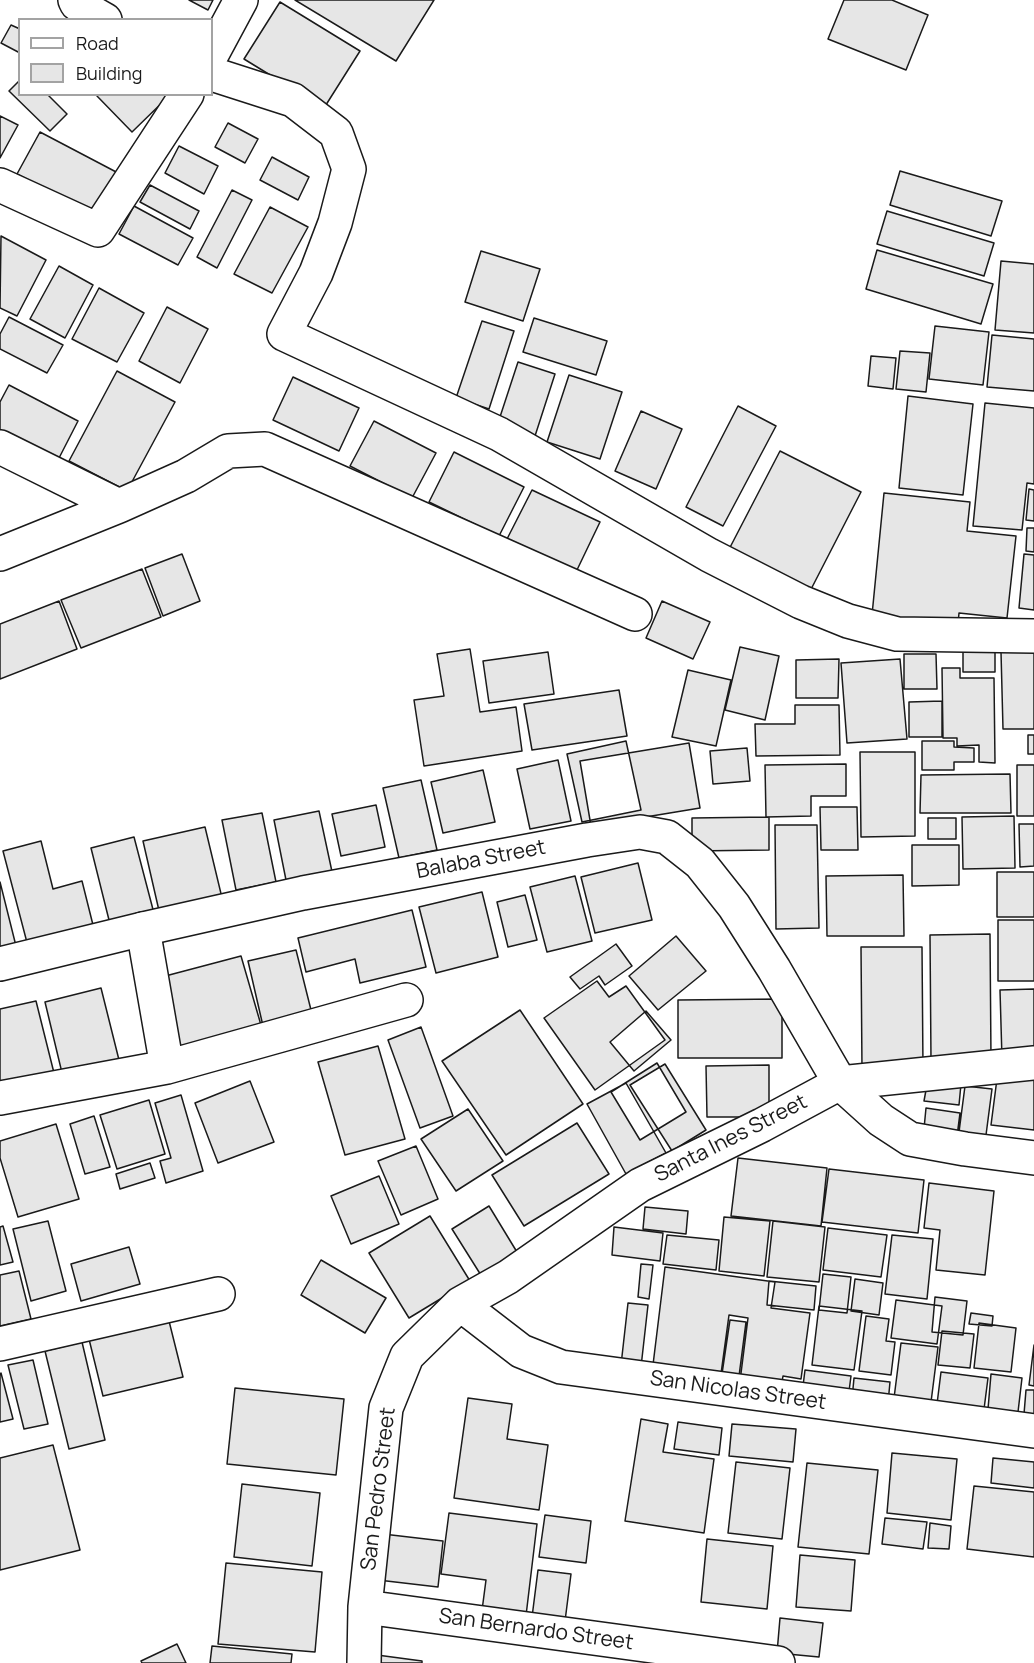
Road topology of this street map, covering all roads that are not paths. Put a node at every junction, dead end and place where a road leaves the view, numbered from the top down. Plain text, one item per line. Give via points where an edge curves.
1 (75, 0) edge
2 (241, 0) edge
3 (102, 18) edge
4 (213, 52) edge
5 (213, 74) edge
6 (186, 96) edge
7 (0, 185) edge
8 (0, 447) edge
9 (119, 506) junction
10 (0, 554) edge
11 (635, 614) dead end
12 (1034, 636) edge
13 (143, 929) junction
14 (0, 964) edge
15 (406, 1000) dead end
16 (1034, 1063) edge
17 (167, 1067) junction
18 (840, 1083) junction
19 (0, 1098) edge
20 (1034, 1158) edge
21 (218, 1294) dead end
22 (460, 1304) junction
23 (0, 1344) edge
24 (1034, 1431) edge
25 (365, 1607) junction
26 (364, 1663) edge
27 (778, 1663) edge

1 - 3 street
2 - 4 street
5 - 12 street via 293,100 336,133 349,169 316,273 284,334 500,434 709,555 838,617 897,634
6 - 7 street via 98,230
8 - 9 street
9 - 10 street
9 - 11 street via 228,452 265,449
13 - 14 street, Balaba Street
13 - 17 street
13 - 18 street, Balaba Street via 303,893 587,840 640,832 667,837 700,863 734,906
15 - 17 street
16 - 18 street, Santa Ines Street
17 - 19 street
18 - 20 street, Balaba Street via 880,1120 910,1139
18 - 22 street, Santa Ines Street via 640,1185 507,1277
21 - 23 street
22 - 24 street, San Nicolas Street via 521,1351 561,1367
22 - 25 street, San Pedro Street via 407,1356 386,1408
25 - 26 street, San Pedro Street
25 - 27 street, San Bernardo Street

